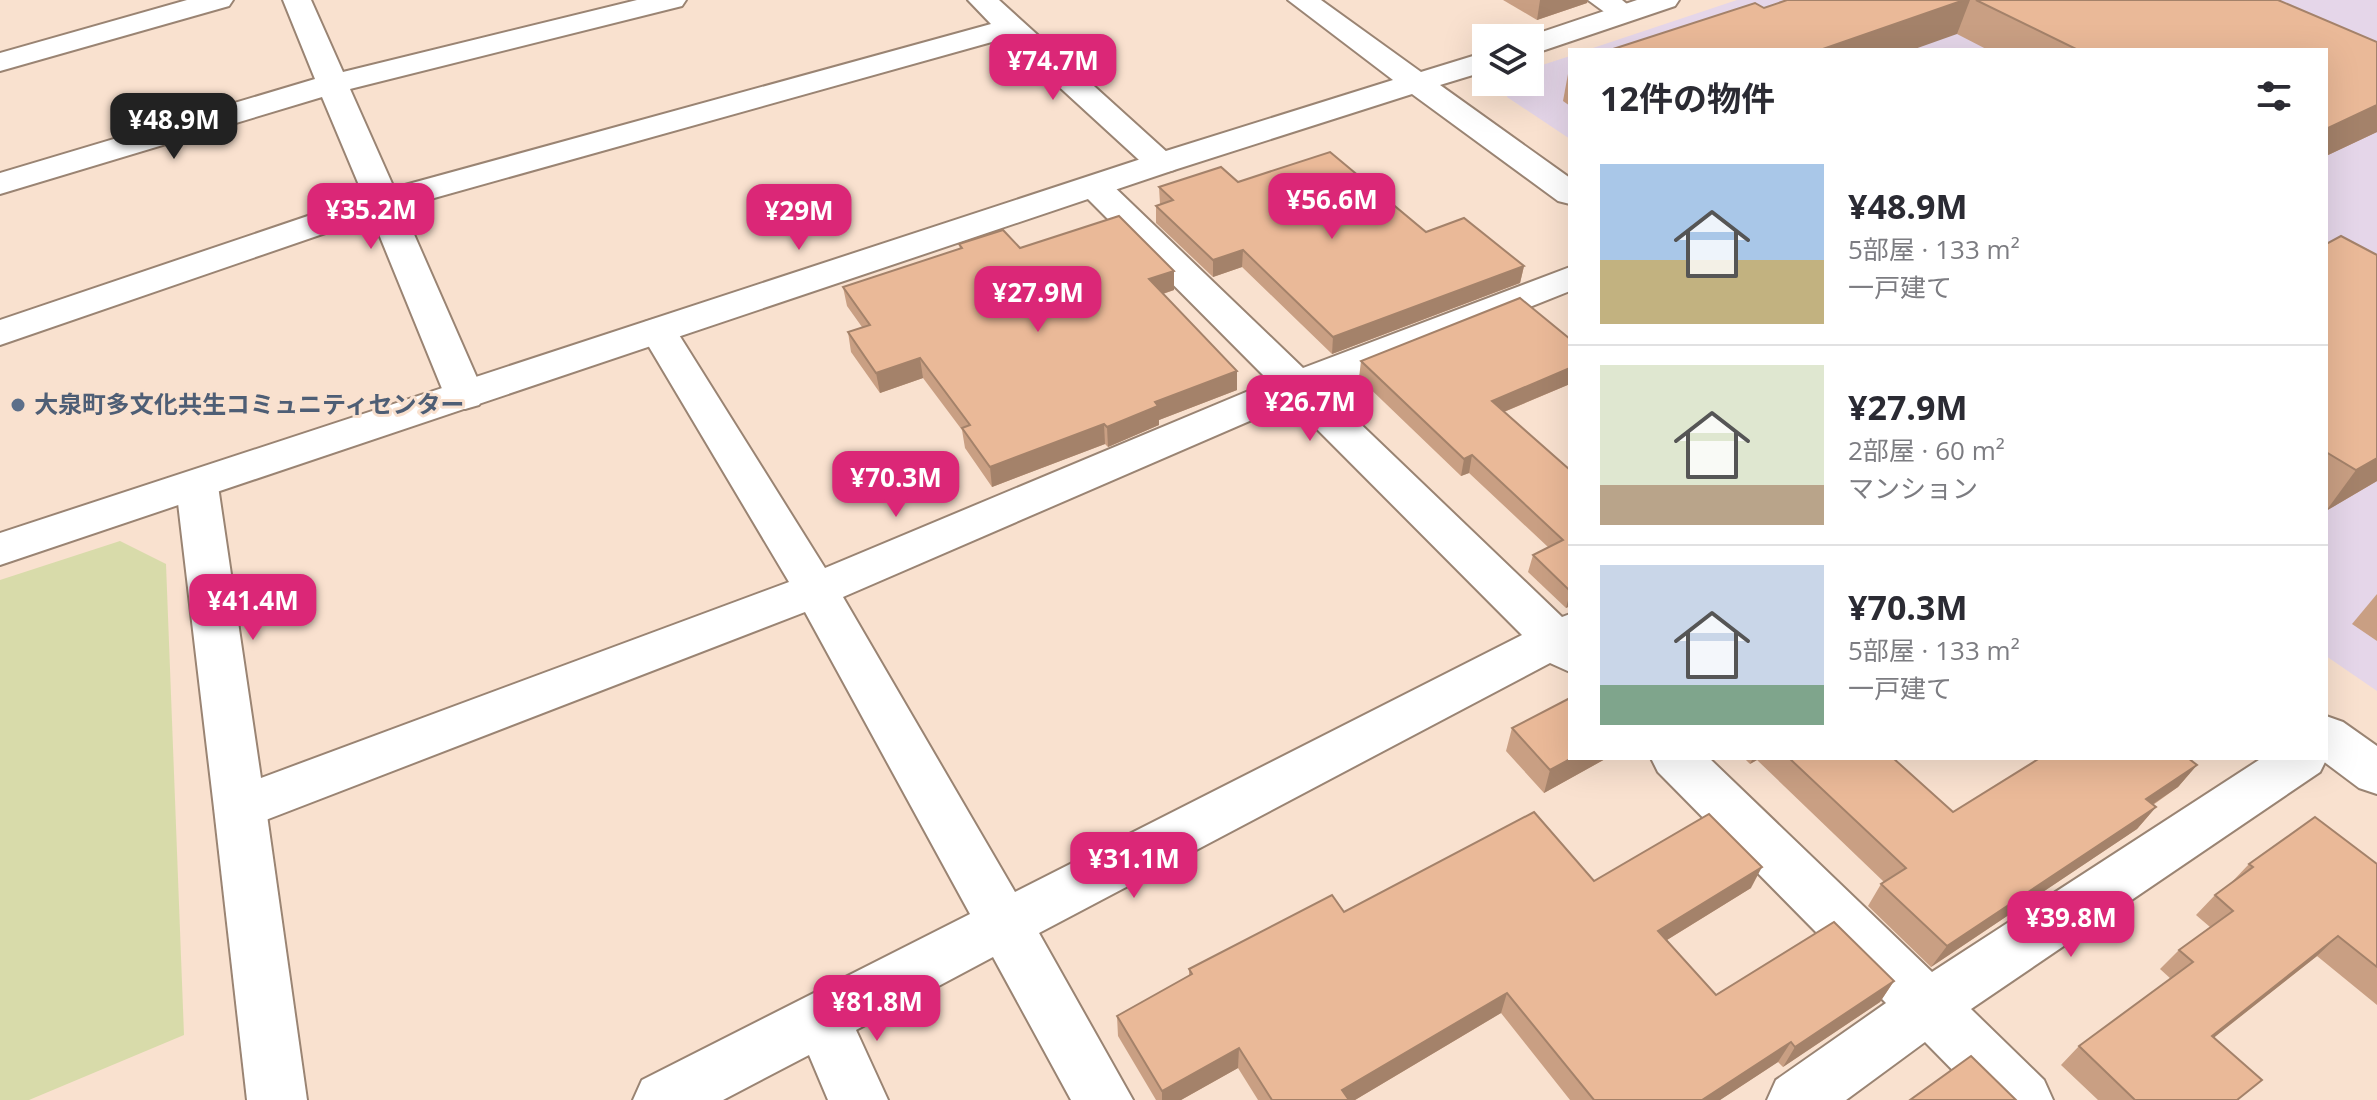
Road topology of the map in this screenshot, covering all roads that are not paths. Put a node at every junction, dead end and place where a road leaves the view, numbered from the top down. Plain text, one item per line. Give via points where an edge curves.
1 (219, 0) edge
2 (297, 0) edge
3 (672, 0) edge
4 (982, 0) edge
5 (1302, 0) edge
6 (1665, 0) edge
7 (1613, 7) edge
8 (1012, 27) junction
9 (1544, 39) edge
10 (0, 62) edge
11 (1472, 66) edge
12 (331, 84) junction
13 (1422, 84) junction
14 (1162, 163) junction
15 (0, 184) edge
16 (1095, 187) junction
17 (1568, 193) edge
18 (383, 202) junction
19 (1568, 279) edge
20 (658, 330) junction
21 (0, 333) edge
22 (1297, 385) junction
23 (465, 396) junction
24 (197, 486) junction
25 (0, 549) edge
26 (816, 590) junction
27 (1565, 642) edge
28 (2328, 747) edge
29 (1678, 760) edge
30 (2296, 760) edge
31 (2377, 773) edge
32 (240, 808) junction
33 (1003, 924) junction
34 (1928, 1006) junction
35 (822, 1019) junction
36 (277, 1100) edge
37 (663, 1100) edge
38 (858, 1100) edge
39 (1103, 1100) edge
40 (1797, 1100) edge
41 (2023, 1100) edge

1 - 10 street
2 - 12 street
3 - 12 street
4 - 8 street
5 - 13 street
6 - 7 street
7 - 9 street
8 - 14 street
8 - 18 street
11 - 13 street
12 - 15 street
12 - 18 street
13 - 14 street
13 - 17 street
14 - 16 street
16 - 20 street
16 - 22 street
18 - 21 street
18 - 23 street
19 - 22 street
20 - 23 street
20 - 26 street
22 - 26 street
22 - 27 street
23 - 24 street
24 - 25 street
24 - 32 street
26 - 32 street
26 - 33 street
27 - 33 street
28 - 31 street
29 - 34 street
30 - 34 street
32 - 36 street
33 - 35 street
33 - 39 street
34 - 40 street
34 - 41 street
35 - 37 street
35 - 38 street

